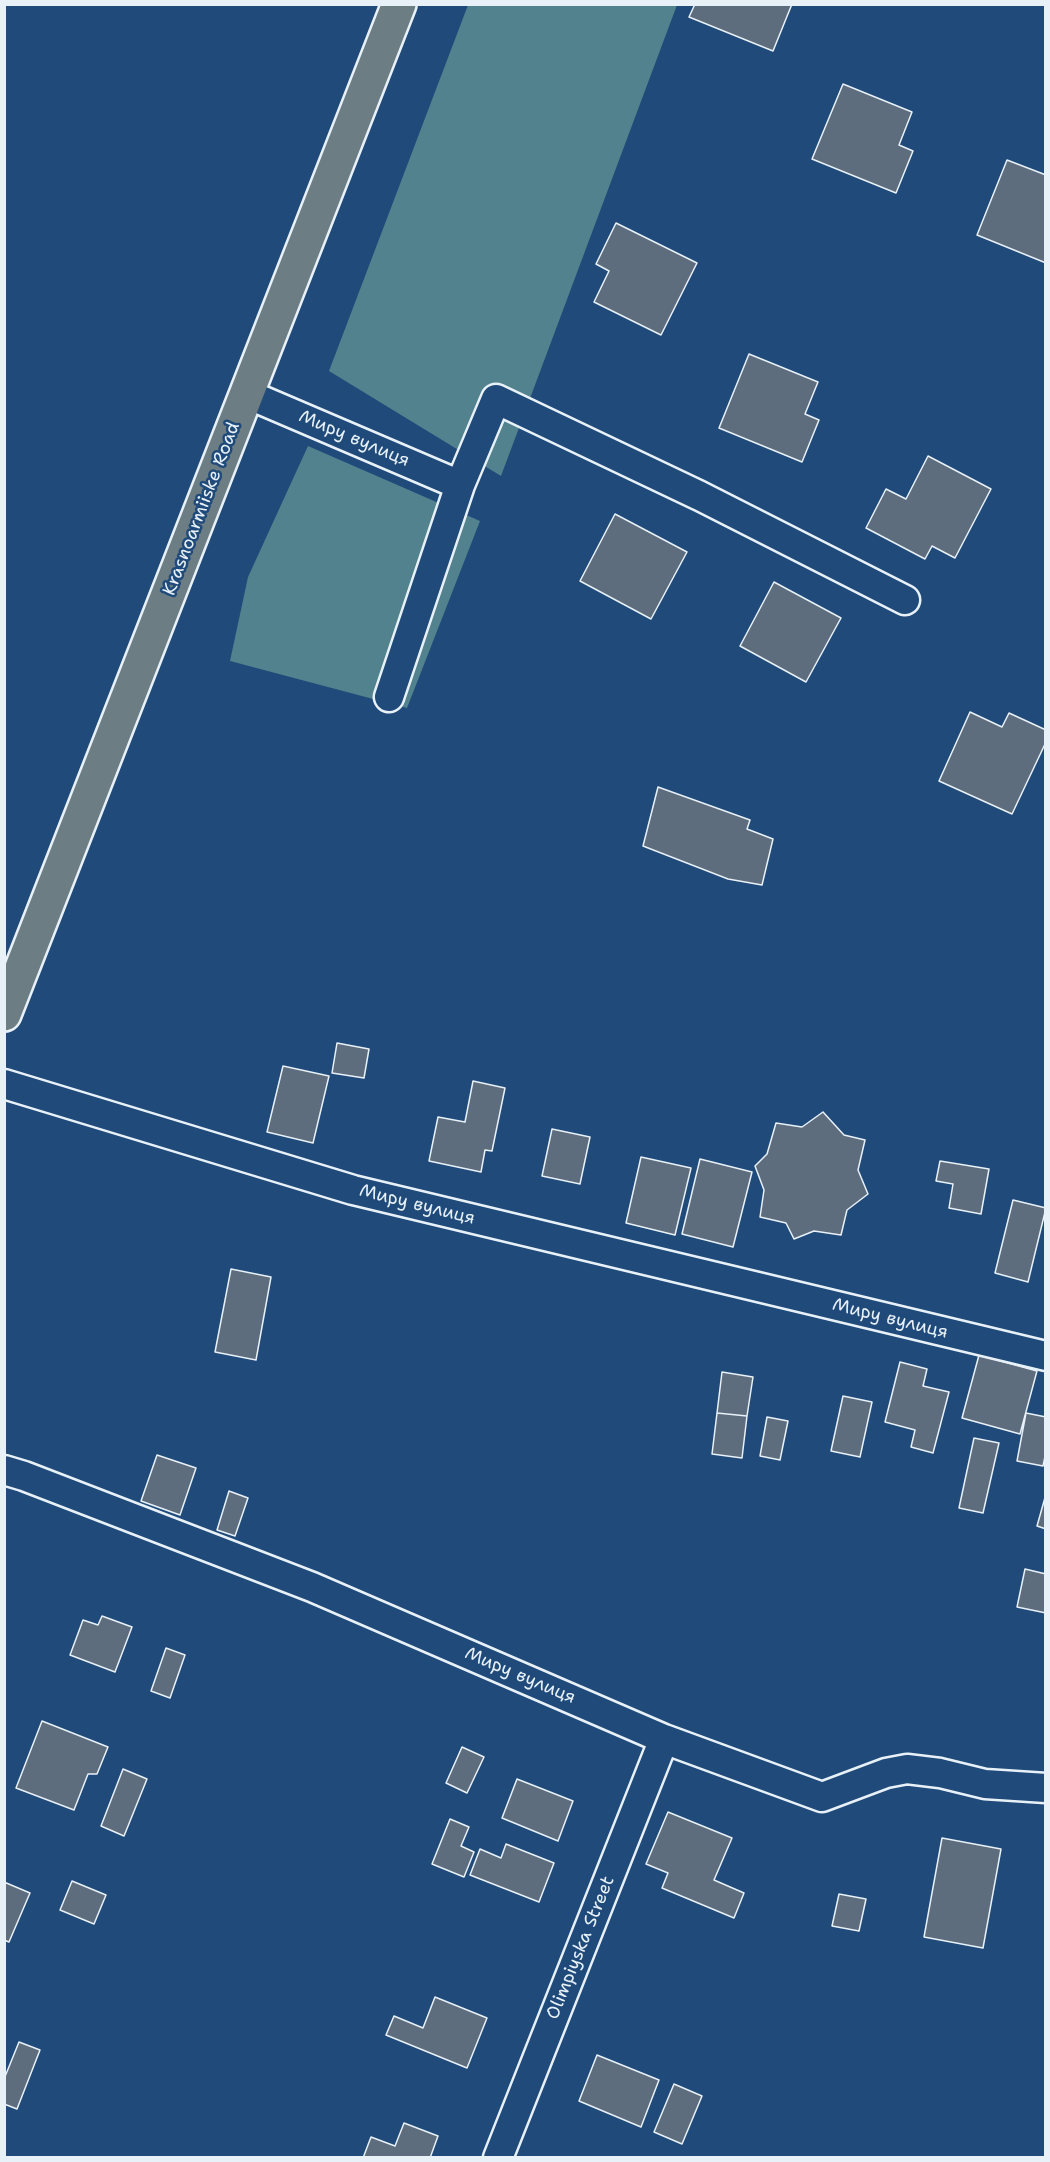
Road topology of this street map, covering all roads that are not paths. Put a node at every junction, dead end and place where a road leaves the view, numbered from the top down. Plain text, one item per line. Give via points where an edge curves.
1 (399, 4) edge
2 (247, 394) junction
3 (460, 485) junction
4 (904, 600) dead end
5 (389, 697) dead end
6 (4, 1014) edge
7 (4, 1084) edge
8 (1046, 1356) edge
9 (4, 1470) edge
10 (664, 1739) junction
11 (1046, 1788) edge
12 (498, 2157) edge

1 - 2 main road, Krasnoarmiiske Road
2 - 3 street, Миру вулиця
2 - 6 main road, Krasnoarmiiske Road
3 - 4 street via 496,399 700,496
3 - 5 street
7 - 8 street, Миру вулиця via 353,1190
9 - 10 street, Миру вулиця via 312,1587
10 - 11 street, Миру вулиця via 822,1797 907,1769 985,1784
10 - 12 street, Olimpiyska Street

